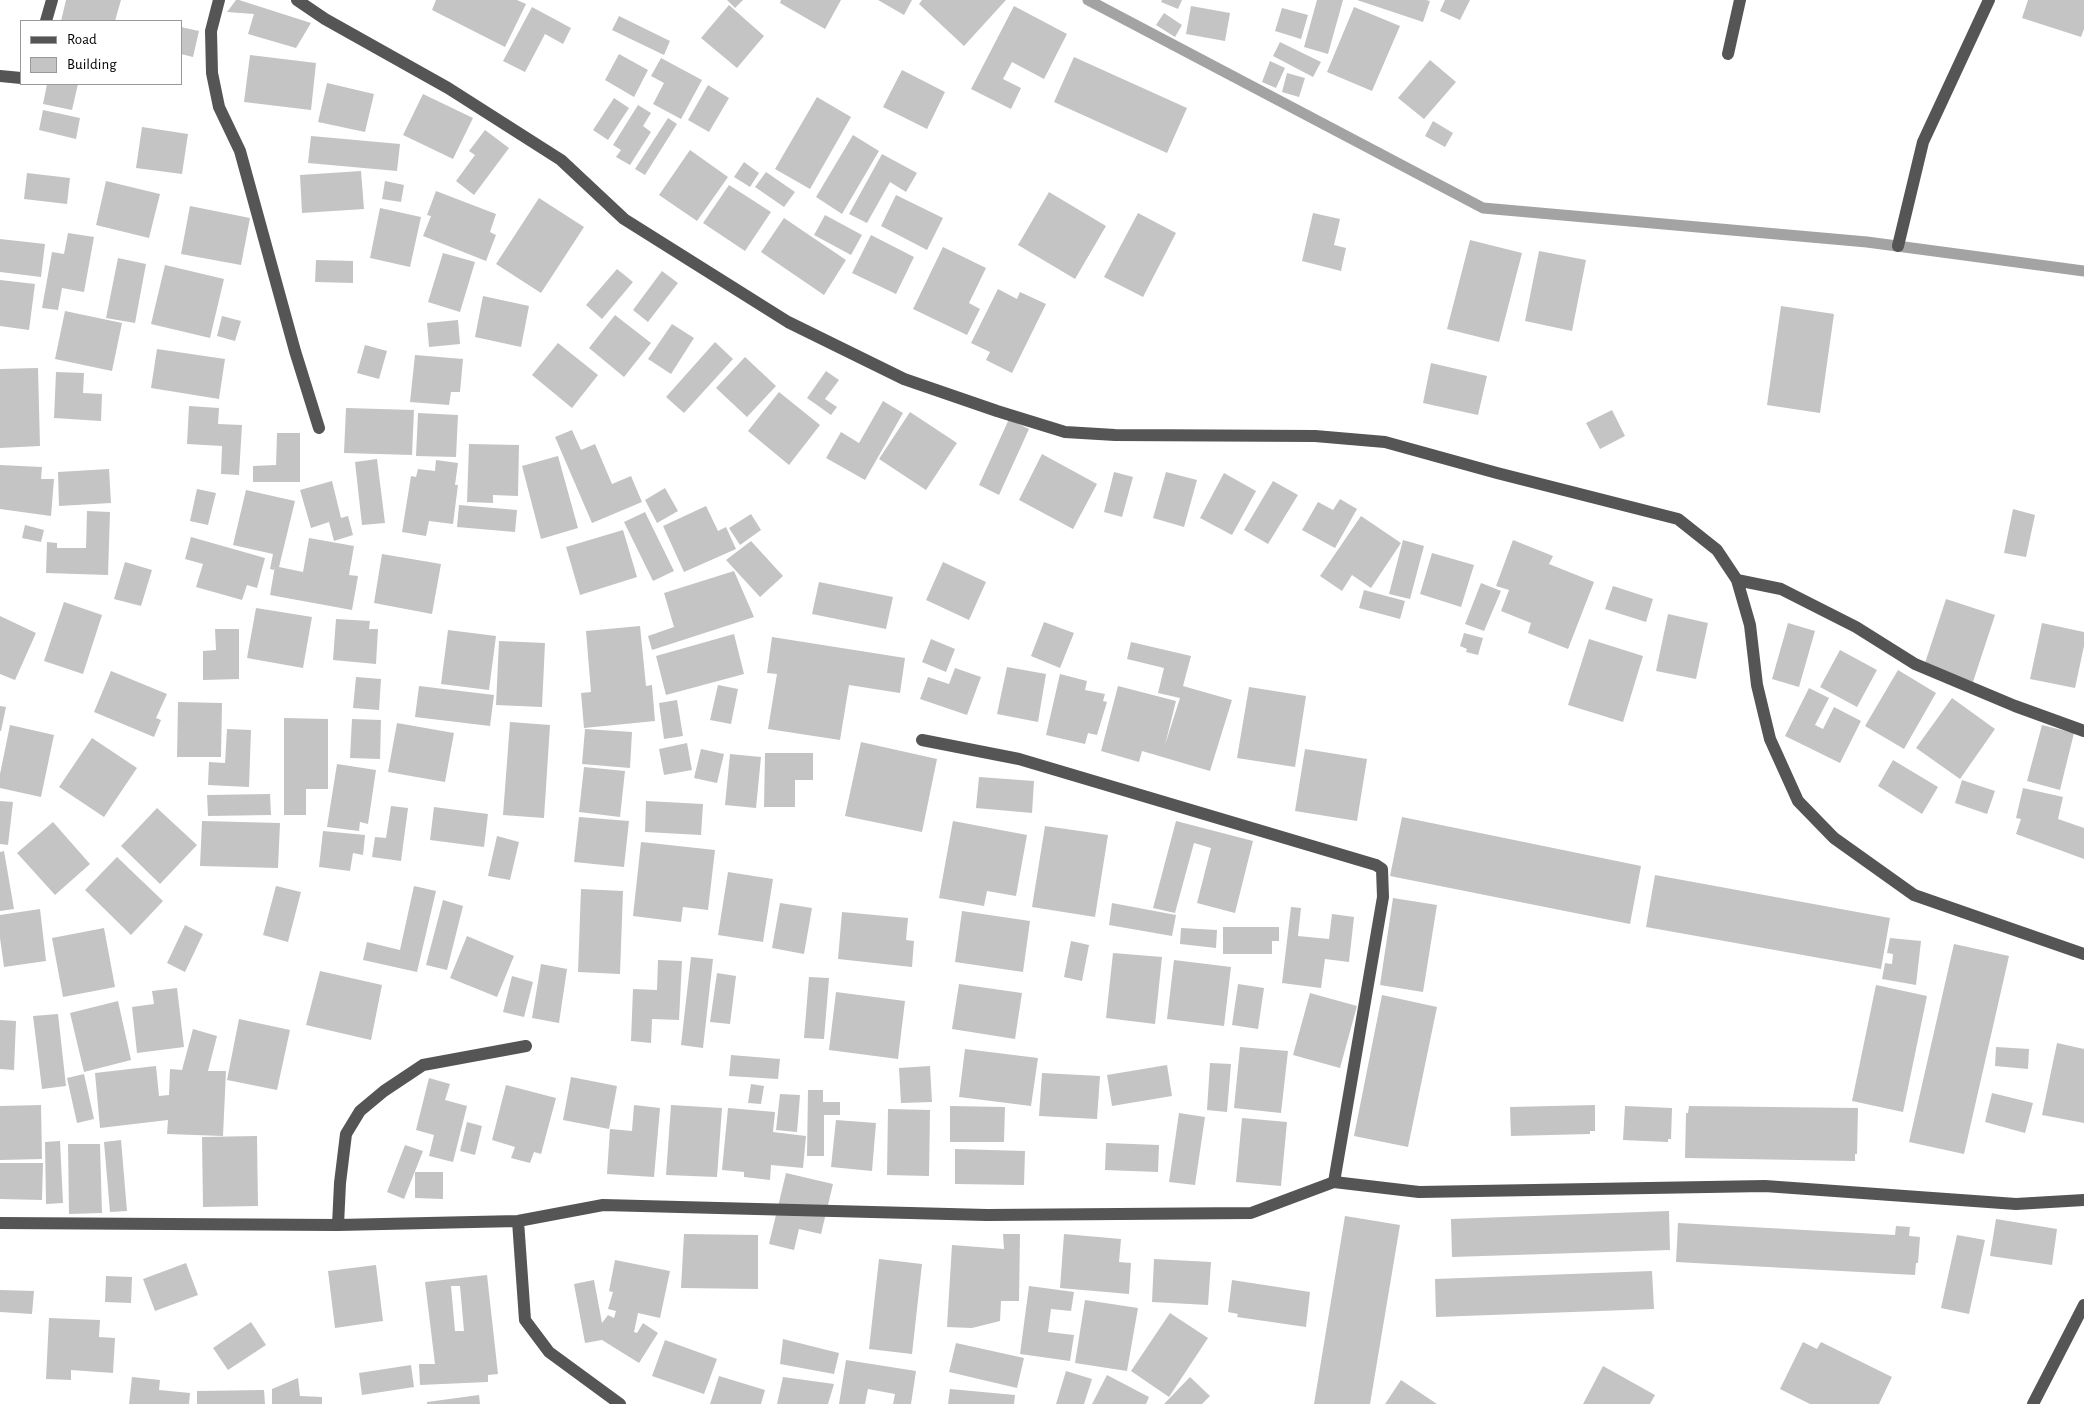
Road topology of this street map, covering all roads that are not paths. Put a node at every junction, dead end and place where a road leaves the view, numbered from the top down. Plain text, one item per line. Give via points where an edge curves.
1 (52, 0) edge
2 (219, 0) edge
3 (297, 0) edge
4 (1740, 0) edge
5 (1989, 0) edge
6 (46, 20) edge
7 (1728, 54) dead end
8 (0, 76) edge
9 (20, 78) edge
10 (1898, 246) dead end
11 (319, 428) dead end
12 (1737, 580) junction
13 (2084, 731) edge
14 (922, 740) dead end
15 (2084, 954) edge
16 (526, 1046) dead end
17 (1334, 1182) junction
18 (2084, 1200) edge
19 (518, 1221) junction
20 (0, 1223) edge
21 (338, 1225) junction
22 (2084, 1305) edge
23 (620, 1404) edge
24 (2033, 1404) edge

1 - 6 street
2 - 11 street via 211,31 212,73 219,107 240,151
3 - 12 street via 448,88 560,160 624,219 788,322 904,379 1065,432 1315,436 1385,442 1678,519 1717,550
4 - 7 street
5 - 10 street via 1923,142
8 - 9 street
12 - 13 street via 1781,589 1856,627 1915,664
12 - 15 street via 1750,625 1757,685 1770,739 1798,801 1834,838 1914,896
14 - 17 street via 1019,759 1382,869 1383,897
16 - 21 street via 423,1065 360,1111 346,1134
17 - 18 street via 1419,1192 1765,1186 2016,1204
17 - 19 street via 1251,1213 987,1215 604,1205
19 - 21 street
19 - 23 street via 525,1320 549,1352
20 - 21 street
22 - 24 street

